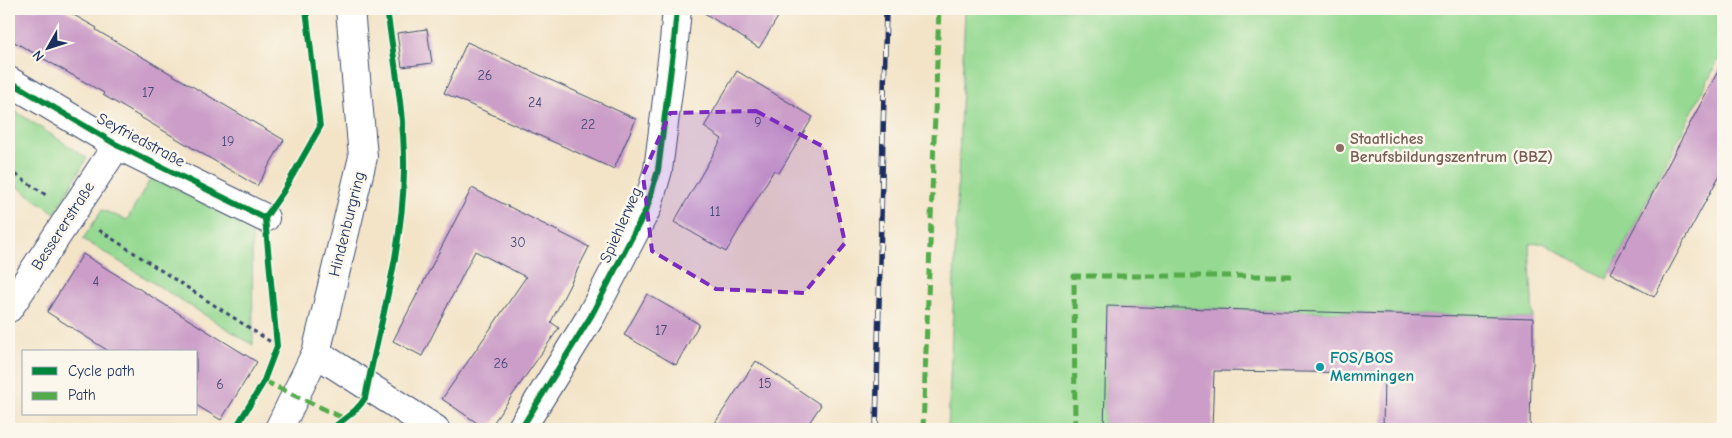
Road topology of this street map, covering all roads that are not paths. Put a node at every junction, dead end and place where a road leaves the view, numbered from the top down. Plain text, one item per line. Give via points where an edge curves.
1 (350, 9) edge
2 (677, 9) edge
3 (9, 80) edge
4 (117, 145) junction
5 (265, 218) dead end
6 (9, 308) edge
7 (316, 353) junction
8 (279, 429) edge
9 (435, 429) edge
10 (521, 429) edge

1 - 7 street, Hindenburgring via 363,157
2 - 10 street, Spiehlerweg via 658,170 647,208 591,316
3 - 4 street, Seyfriedstraße
4 - 5 street, Seyfriedstraße
4 - 6 street, Bessererstraße
7 - 8 street, Hindenburgring
7 - 9 street

